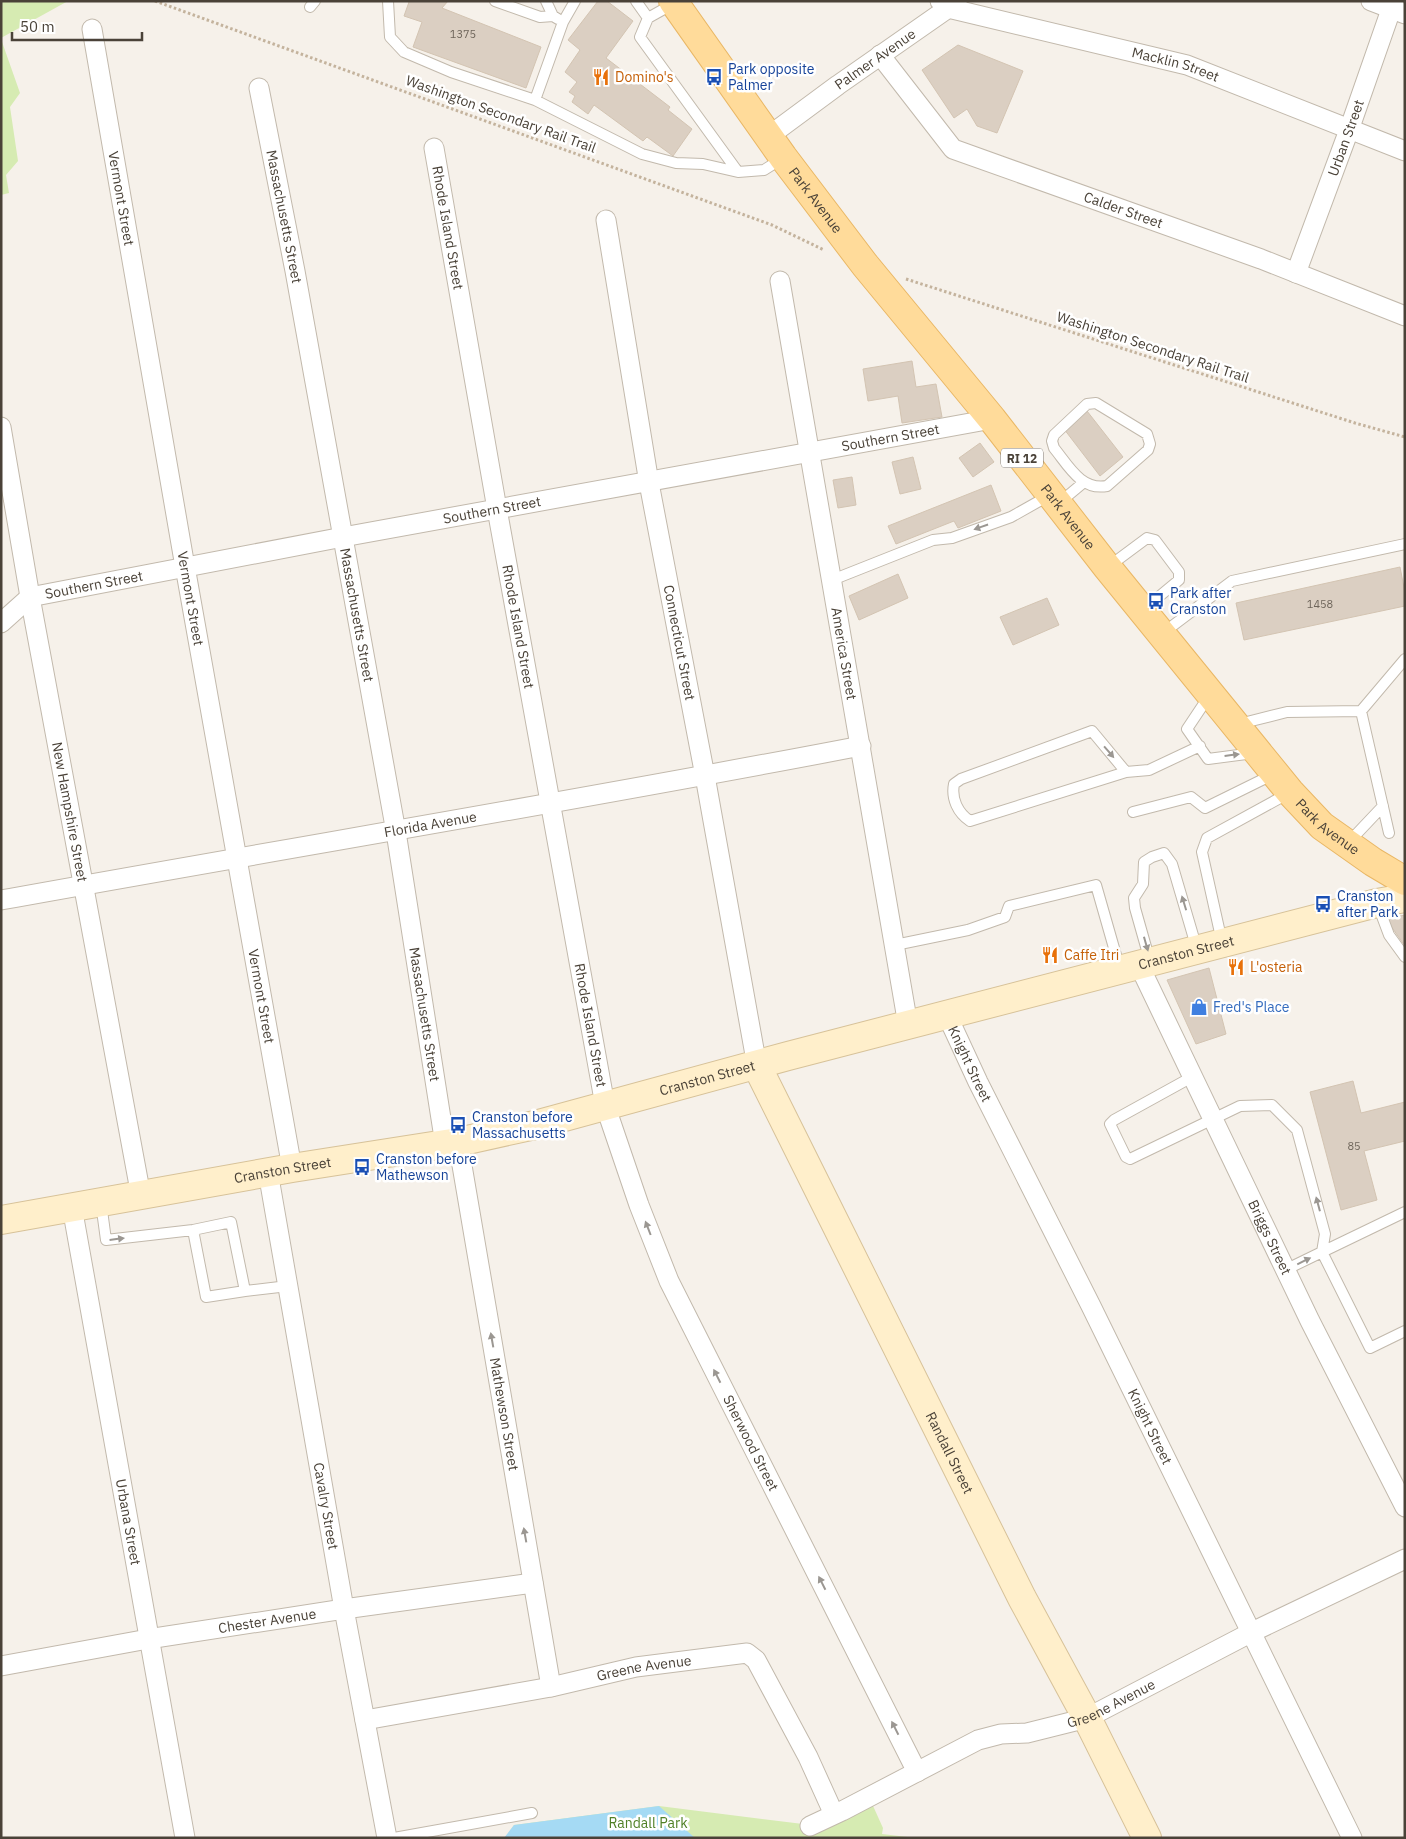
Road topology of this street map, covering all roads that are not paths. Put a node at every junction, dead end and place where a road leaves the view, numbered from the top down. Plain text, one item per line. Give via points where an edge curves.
1 (388, 1) edge
2 (495, 1) edge
3 (546, 1) edge
4 (575, 1) edge
5 (636, 1) edge
6 (1371, 1) edge
7 (673, 2) edge
8 (949, 3) edge
9 (1397, 8) edge
10 (553, 16) junction
11 (648, 18) junction
12 (563, 22) junction
13 (92, 29) dead end
14 (880, 55) junction
15 (259, 88) dead end
16 (535, 100) junction
17 (1349, 130) junction
18 (776, 147) junction
19 (434, 148) dead end
20 (1405, 151) edge
21 (738, 172) junction
22 (606, 220) dead end
23 (1296, 273) junction
24 (780, 281) dead end
25 (1405, 316) edge
26 (992, 419) junction
27 (1, 427) edge
28 (810, 454) junction
29 (649, 483) junction
30 (1083, 483) junction
31 (1054, 499) junction
32 (497, 509) junction
33 (343, 537) junction
34 (1405, 544) edge
35 (186, 567) junction
36 (1107, 567) junction
37 (832, 580) junction
38 (30, 597) junction
39 (1143, 609) junction
40 (1, 622) edge
41 (1162, 634) junction
42 (1405, 659) edge
43 (1211, 693) junction
44 (1361, 711) junction
45 (1237, 725) junction
46 (861, 746) junction
47 (1200, 746) junction
48 (1257, 752) junction
49 (1126, 772) junction
50 (705, 776) junction
51 (1283, 783) junction
52 (550, 804) junction
53 (1383, 806) junction
54 (1133, 812) dead end
55 (396, 832) junction
56 (1389, 833) dead end
57 (1348, 844) junction
58 (236, 858) junction
59 (1405, 881) edge
60 (83, 885) junction
61 (1405, 898) edge
62 (1, 900) edge
63 (1377, 903) junction
64 (895, 945) junction
65 (1210, 947) junction
66 (1405, 957) edge
67 (1136, 966) junction
68 (947, 1015) junction
69 (908, 1025) junction
70 (757, 1066) junction
71 (1192, 1077) junction
72 (605, 1105) junction
73 (1213, 1118) junction
74 (452, 1143) junction
75 (280, 1170) junction
76 (141, 1196) junction
77 (101, 1202) junction
78 (72, 1207) junction
79 (1405, 1212) edge
80 (1, 1220) edge
81 (193, 1230) junction
82 (1322, 1252) junction
83 (1285, 1270) junction
84 (288, 1286) junction
85 (245, 1292) junction
86 (1405, 1331) edge
87 (1405, 1507) edge
88 (1405, 1559) edge
89 (533, 1583) junction
90 (344, 1609) junction
91 (1250, 1633) junction
92 (148, 1639) junction
93 (1, 1666) edge
94 (550, 1687) junction
95 (1087, 1718) junction
96 (365, 1720) junction
97 (917, 1772) junction
98 (832, 1810) dead end
99 (532, 1813) dead end
100 (810, 1826) dead end
101 (185, 1838) edge
102 (386, 1838) edge
103 (394, 1838) edge
104 (1148, 1838) edge
105 (1352, 1838) edge

1 - 16 lane via 390,36 404,52 451,72
2 - 10 lane via 540,17
3 - 10 lane
4 - 12 lane
5 - 11 lane
6 - 9 street
7 - 11 lane
7 - 18 main road, Park Avenue / RI 12
8 - 14 street, Palmer Avenue
8 - 17 street, Macklin Street via 1187,65
9 - 17 street, Urban Street
10 - 12 lane
11 - 21 lane via 640,37
12 - 16 lane
13 - 35 street, Vermont Street
14 - 18 street, Palmer Avenue
14 - 23 street, Calder Street via 953,150
15 - 33 street, Massachusetts Street
16 - 21 lane via 642,154 676,163 703,164
17 - 20 street, Macklin Street
17 - 23 street, Urban Street
18 - 21 lane via 764,170
18 - 26 main road, Park Avenue / RI 12 via 866,265
19 - 32 street, Rhode Island Street
22 - 29 street, Connecticut Street
23 - 25 street, Calder Street
24 - 28 street, America Street
26 - 28 street, Southern Street
26 - 31 main road, Park Avenue / RI 12
27 - 38 street, New Hampshire Street
28 - 29 street, Southern Street
28 - 37 street, America Street
29 - 32 street, Southern Street
29 - 50 street, Connecticut Street
30 - 30 lane via 1054,448 1052,441 1054,435 1087,404 1096,402 1146,434 1150,444 1148,450 1106,486
30 - 31 lane
31 - 36 main road, Park Avenue / RI 12
31 -> 37 lane via 952,538 934,540
32 - 33 street, Southern Street
32 - 52 street, Rhode Island Street
33 - 35 street, Southern Street
33 - 55 street, Massachusetts Street
34 - 41 lane via 1232,581
35 - 38 street, Southern Street
35 - 58 street, Vermont Street
36 - 39 main road, Park Avenue / RI 12
36 - 39 lane via 1147,538 1155,540 1179,572 1179,580
37 - 46 street, America Street
38 - 40 street, Southern Street
38 - 60 street, New Hampshire Street
39 - 41 main road, Park Avenue / RI 12
41 - 43 main road, Park Avenue / RI 12
42 - 44 lane
43 - 45 main road, Park Avenue / RI 12
43 - 47 lane via 1187,729
44 - 45 lane via 1287,712
44 - 53 lane
45 - 48 main road, Park Avenue / RI 12
46 - 50 street, Florida Avenue
46 - 64 street, America Street
47 -> 48 lane via 1208,758
47 - 49 lane via 1149,770
48 - 51 main road, Park Avenue / RI 12
49 -> 49 lane via 970,821 963,816 952,793 954,784 961,779 1092,731
50 - 52 street, Florida Avenue
50 - 70 street, Connecticut Street
51 - 54 lane via 1205,808 1192,797
51 - 57 main road, Park Avenue / RI 12 via 1322,826
51 - 65 lane via 1207,838 1202,852
52 - 55 street, Florida Avenue
52 - 72 street, Rhode Island Street
53 - 56 lane
53 - 57 lane
55 - 58 street, Florida Avenue
55 - 74 street, Massachusetts Street
57 - 59 main road, Park Avenue / RI 12
58 - 60 street, Florida Avenue
58 - 75 street, Vermont Street
60 - 62 street, Florida Avenue
60 - 76 street, New Hampshire Street
61 - 63 main road, Cranston Street
63 - 65 main road, Cranston Street
63 - 66 lane via 1388,935
64 - 67 lane via 968,930 1005,917 1009,906 1096,885
64 - 69 street, America Street
65 - 67 main road, Cranston Street
65 -> 67 lane via 1164,853 1144,862 1143,884 1134,898
67 - 68 main road, Cranston Street
67 - 71 street, Briggs Street
68 - 69 main road, Cranston Street
68 - 91 street, Knight Street
69 - 70 main road, Cranston Street
70 - 72 main road, Cranston Street
70 - 95 main road, Randall Street via 1022,1598
71 - 73 street, Briggs Street
71 - 73 lane via 1110,1124 1126,1157 1130,1158
72 - 74 main road, Cranston Street
97 -> 72 street, Sherwood Street via 669,1281 639,1206
82 -> 73 lane via 1325,1234 1297,1130 1272,1105 1240,1106
73 - 83 street, Briggs Street
74 - 75 main road, Cranston Street
89 -> 74 street, Mathewson Street
75 - 76 main road, Cranston Street
75 - 84 street, Cavalry Street
76 - 77 main road, Cranston Street
77 - 78 main road, Cranston Street
77 -> 81 lane via 106,1240
78 - 80 main road, Cranston Street
78 - 92 street, Urbana Street
79 - 82 lane
81 - 85 lane via 206,1297
81 - 85 lane via 231,1222
83 -> 82 lane
82 - 86 lane via 1370,1348
83 - 87 street, Briggs Street
84 - 85 lane
84 - 90 street, Cavalry Street
88 - 91 street, Greene Avenue
89 - 90 street, Chester Avenue
89 - 94 street, Mathewson Street
90 - 92 street, Chester Avenue
90 - 96 street, Cavalry Street
91 - 95 street, Greene Avenue
91 - 105 street, Knight Street
92 - 93 street, Chester Avenue
92 - 101 street, Urbana Street
94 - 96 street, Greene Avenue
94 - 98 street, Greene Avenue via 636,1667 747,1653 756,1660 808,1757
95 - 97 street, Greene Avenue via 978,1740
95 - 104 main road, Randall Street
96 - 102 street, Cavalry Street
97 - 100 street, Greene Avenue
99 - 103 lane

